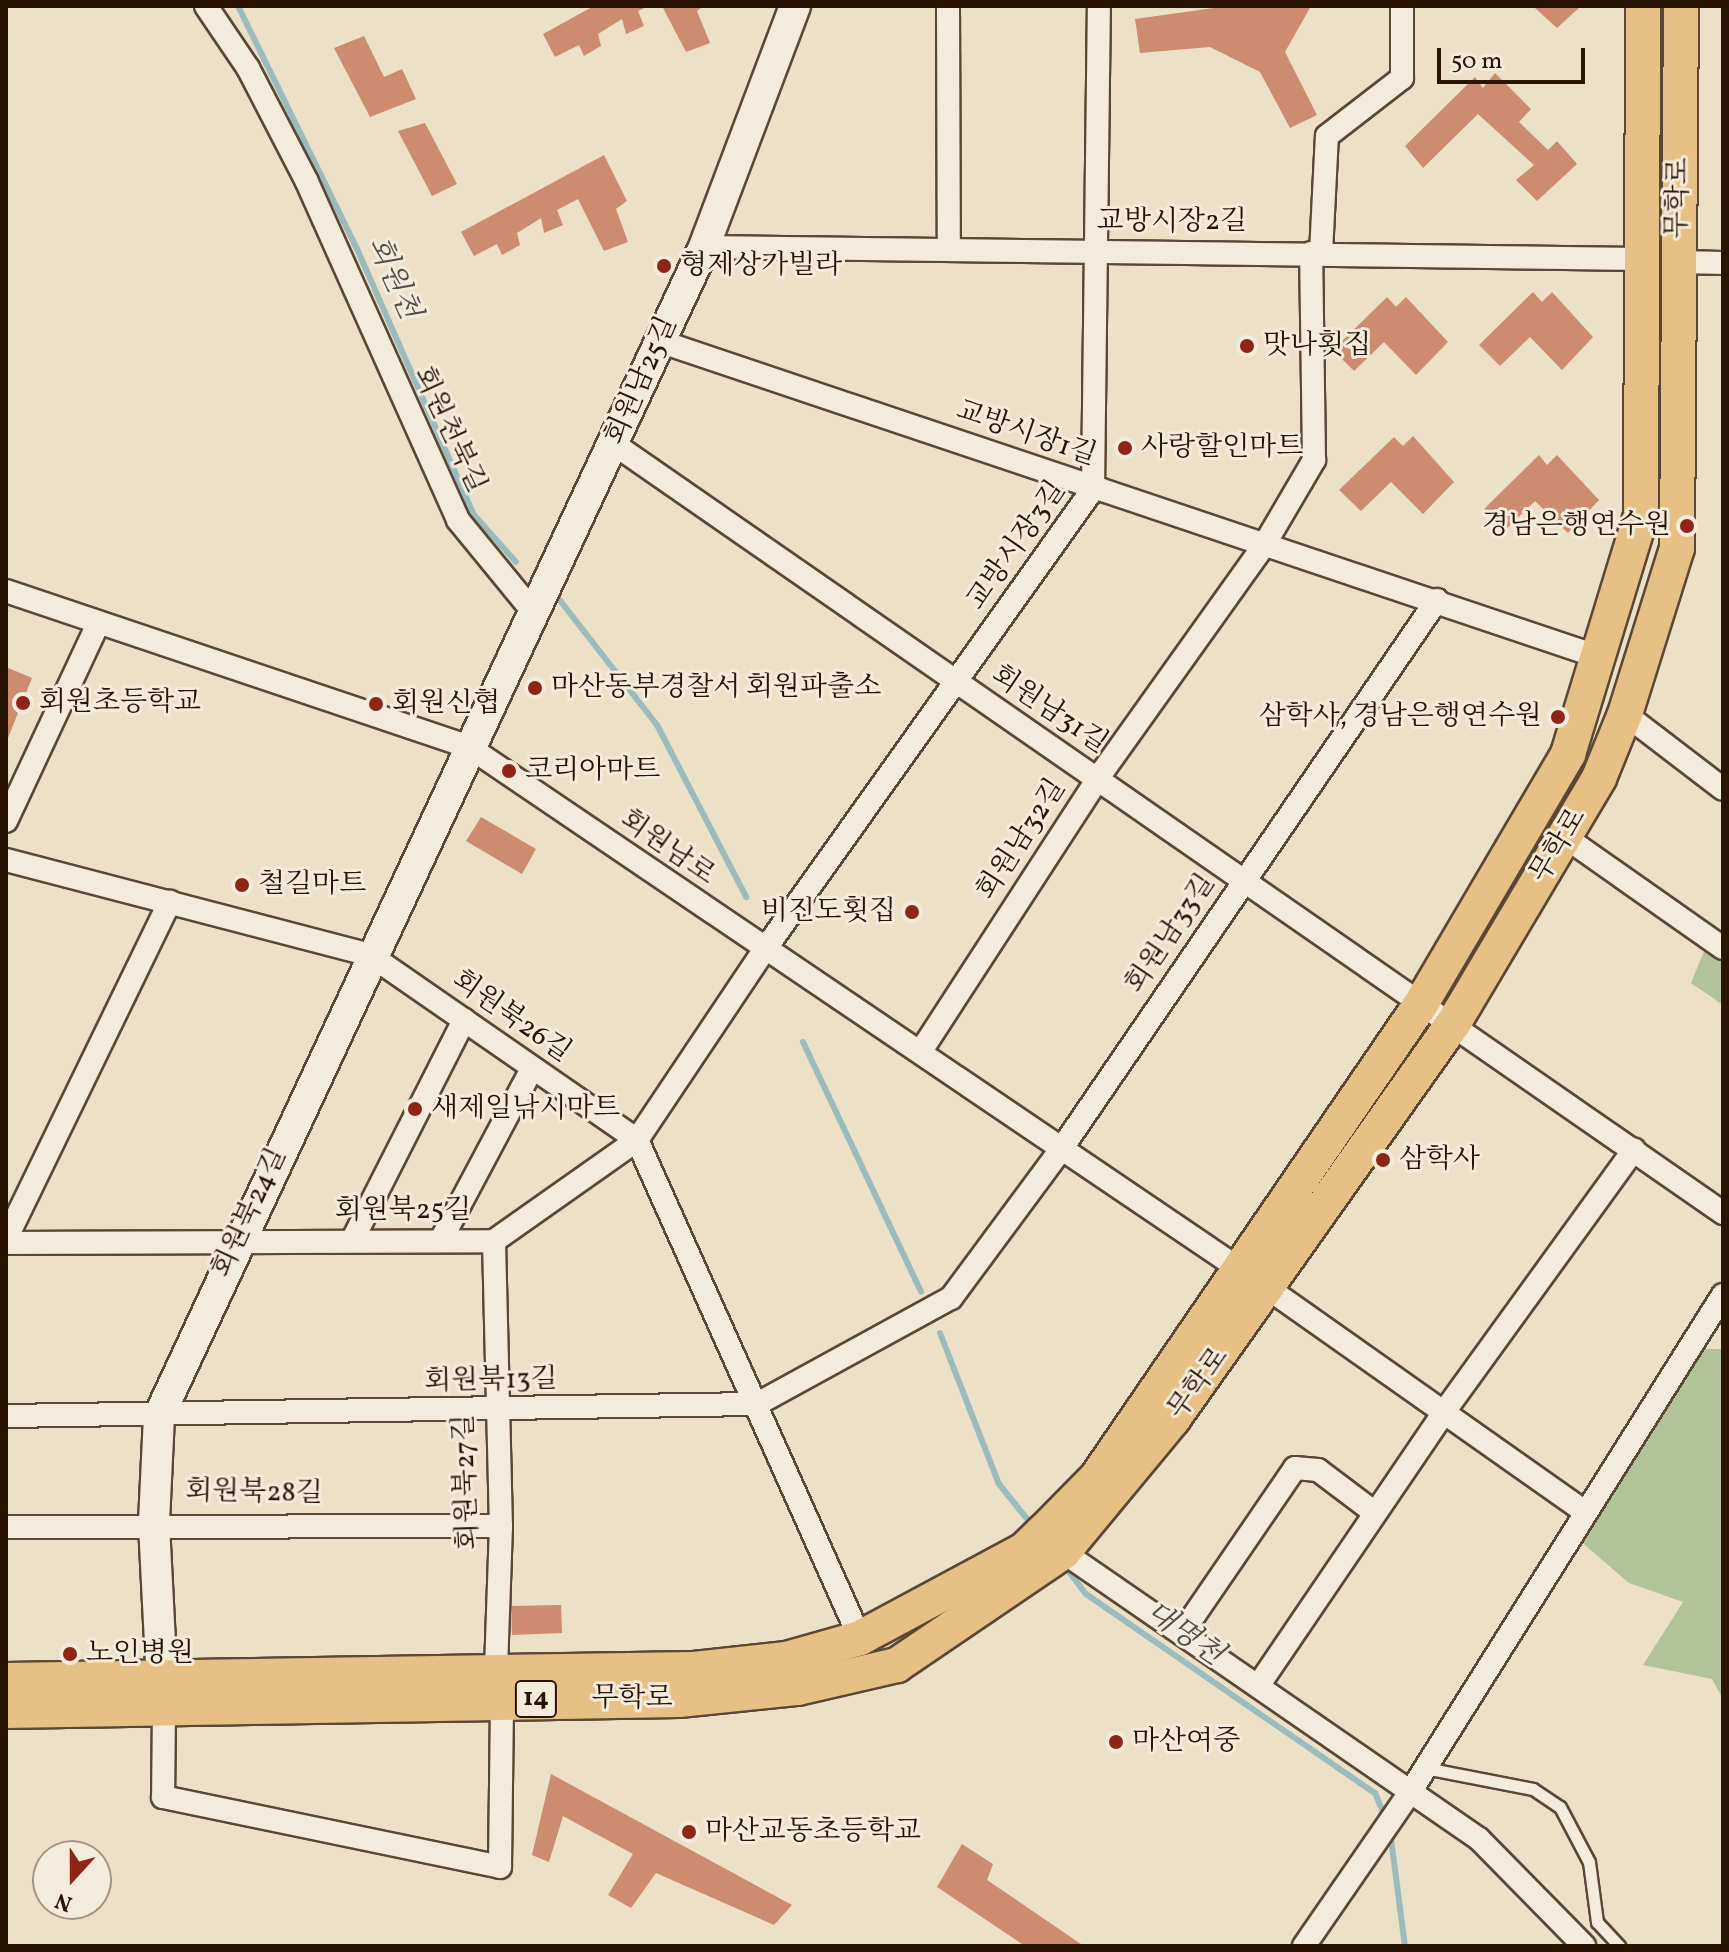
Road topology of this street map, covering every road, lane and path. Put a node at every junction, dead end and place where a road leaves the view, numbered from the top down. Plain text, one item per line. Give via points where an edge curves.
1 (206, 6) edge
2 (795, 6) edge
3 (948, 6) edge
4 (1099, 6) edge
5 (1402, 6) edge
6 (1643, 6) edge
7 (1681, 6) edge
8 (704, 247) junction
9 (949, 250) junction
10 (1098, 251) junction
11 (1316, 253) junction
12 (1640, 259) junction
13 (1678, 262) junction
14 (1723, 263) edge
15 (659, 341) junction
16 (614, 444) junction
17 (1093, 489) junction
18 (1263, 547) junction
19 (6, 591) edge
20 (1437, 600) junction
21 (530, 608) junction
22 (98, 624) junction
23 (1602, 658) junction
24 (957, 685) junction
25 (1625, 714) junction
26 (469, 747) junction
27 (1098, 778) junction
28 (1723, 788) edge
29 (6, 821) edge
30 (1565, 837) junction
31 (6, 860) edge
32 (1243, 880) junction
33 (170, 902) junction
34 (1723, 948) edge
35 (763, 952) junction
36 (370, 955) junction
37 (1421, 1004) junction
38 (464, 1020) junction
39 (1453, 1024) junction
40 (921, 1051) junction
41 (532, 1069) junction
42 (637, 1140) junction
43 (1062, 1148) junction
44 (1634, 1150) junction
45 (1723, 1213) edge
46 (441, 1240) junction
47 (6, 1241) edge
48 (352, 1241) junction
49 (494, 1241) junction
50 (235, 1243) junction
51 (1238, 1268) junction
52 (1269, 1289) junction
53 (1723, 1295) edge
54 (951, 1298) joint
55 (757, 1404) junction
56 (494, 1411) junction
57 (1444, 1412) junction
58 (6, 1416) edge
59 (159, 1416) junction
60 (1582, 1510) junction
61 (1375, 1513) junction
62 (154, 1522) junction
63 (501, 1526) junction
64 (6, 1527) edge
65 (1042, 1552) junction
66 (1182, 1633) junction
67 (860, 1638) junction
68 (6, 1680) edge
69 (499, 1686) junction
70 (1258, 1686) junction
71 (162, 1692) junction
72 (6, 1711) edge
73 (1420, 1768) junction
74 (1404, 1799) junction
75 (1304, 1946) edge
76 (1584, 1946) edge
77 (1619, 1946) edge

1 - 21 street, 회원천북길 via 248,68 307,182 458,520
2 - 8 main road, 회원남25길
3 - 9 street
4 - 10 street, 교방시장3길
5 - 11 street, 회원남32길 via 1402,78 1327,136
6 - 12 main road, 무학로
7 - 13 main road, 무학로
8 - 9 street, 교방시장2길
8 - 15 main road, 회원남25길
9 - 10 street, 교방시장2길
10 - 11 street, 교방시장2길
10 - 17 street, 교방시장3길
11 - 12 street, 교방시장2길
11 - 18 street, 회원남32길 via 1314,460
12 - 23 main road, 무학로 via 1641,515
13 - 14 street
13 - 25 main road, 무학로 via 1677,548
15 - 16 main road, 회원남25길
15 - 17 street, 교방시장1길
16 - 21 main road, 회원남25길
16 - 24 street, 회원남31길
17 - 18 street, 교방시장1길
17 - 24 street, 교방시장3길
18 - 20 street, 교방시장1길
18 - 27 street, 회원남32길
19 - 22 street, 회원남로
20 - 23 street, 교방시장1길
20 - 32 street, 회원남33길
21 - 26 main road, 회원남25길
22 - 26 street, 회원남로
22 - 29 street
23 - 37 main road, 무학로 via 1568,754
24 - 27 street, 회원남31길
24 - 35 street, 교방시장3길
25 - 28 street
25 - 30 main road, 무학로
26 - 35 street, 회원남로
26 - 36 main road, 회원북24길
27 - 32 street, 회원남31길
27 - 40 street, 회원남32길
30 - 34 street
30 - 39 main road, 무학로
31 - 33 street, 회원북26길
32 - 37 street, 회원남31길
32 - 43 street, 회원남33길
33 - 36 street, 회원북26길
33 - 47 street
35 - 40 street, 회원남로
35 - 42 street, 회원북25길
36 - 38 street, 회원북26길
36 - 50 main road, 회원북24길
37 - 39 street, 회원남31길
37 - 51 main road, 무학로
38 - 41 street, 회원북26길
38 - 48 street
39 - 44 street, 회원남31길
39 - 52 main road, 무학로
40 - 43 street, 회원남로
41 - 42 street, 회원북26길
41 - 46 street
42 - 49 street, 회원북25길
42 - 55 street
43 - 51 street, 회원남로
43 - 54 street, 회원남33길
44 - 45 street, 회원남31길
44 - 57 street
46 - 48 street, 회원북25길
46 - 49 street, 회원북25길
47 - 50 street, 회원북25길
48 - 50 street, 회원북25길
49 - 56 street, 회원북27길
50 - 59 main road, 회원북24길
51 - 52 street, 회원남로
51 - 65 main road, 무학로
52 - 57 street, 회원남로
52 - 65 main road, 무학로 via 1173,1419
53 - 60 street
54 - 55 street, 회원북13길
55 - 56 street, 회원북13길
55 - 67 street
56 - 59 street, 회원북13길
56 - 63 street, 회원북27길
57 - 60 street, 회원남로
57 - 61 street
58 - 59 street, 회원북13길
59 - 62 main road, 회원북24길
60 - 73 street
61 - 66 street via 1318,1470 1295,1468
61 - 70 street
62 - 63 street, 회원북28길
62 - 64 street, 회원북28길
62 - 71 main road, 회원북24길
63 - 69 street, 회원북27길
65 - 66 street
65 - 67 main road, 무학로
65 - 69 main road, 무학로 / 14 via 897,1665 812,1685 679,1700
66 - 70 street
67 - 69 main road, 무학로 via 786,1659
68 - 71 main road, 무학로
69 - 71 main road, 무학로 / 14
69 - 71 street, 회원북27길 via 500,1867 163,1797
70 - 74 street
71 - 72 main road, 무학로 / 14
73 - 74 street
73 - 77 lane via 1533,1789 1560,1807 1589,1862 1597,1922
74 - 75 street
74 - 76 street via 1479,1839

